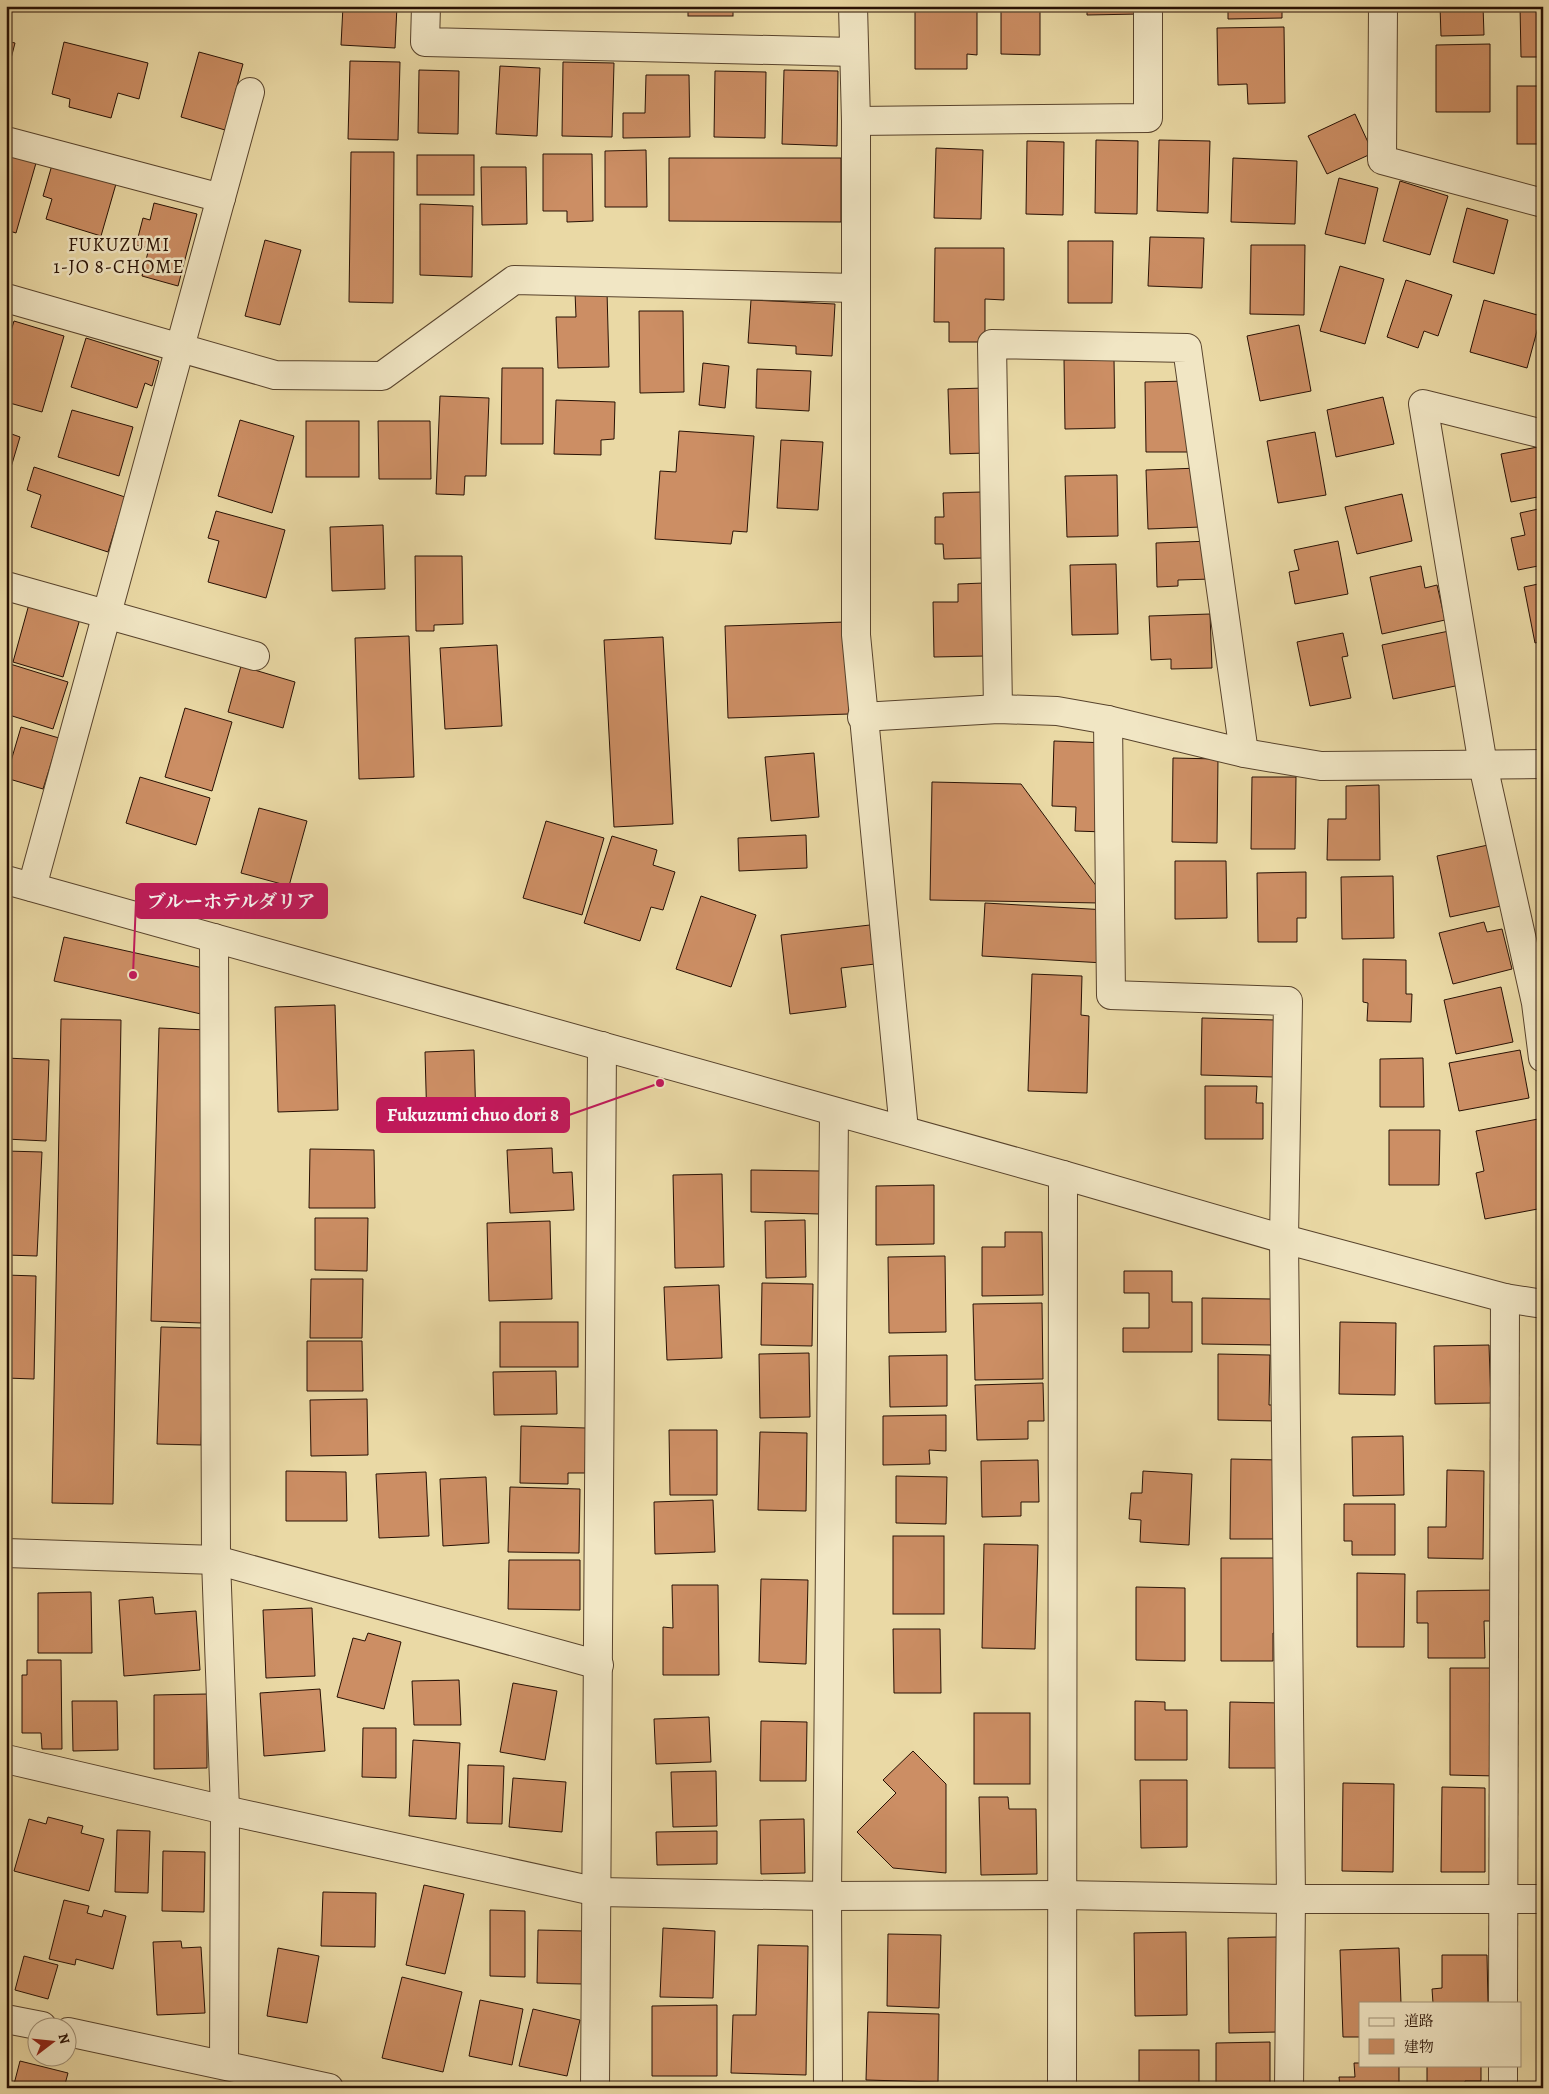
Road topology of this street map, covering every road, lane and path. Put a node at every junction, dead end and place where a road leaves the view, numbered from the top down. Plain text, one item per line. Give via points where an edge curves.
1 (426, 6) edge
2 (853, 6) edge
3 (1148, 6) edge
4 (1383, 6) edge
5 (854, 52) junction
6 (250, 92) dead end
7 (856, 121) junction
8 (6, 141) edge
9 (221, 198) junction
10 (1543, 203) edge
11 (855, 288) junction
12 (6, 298) edge
13 (180, 348) junction
14 (1543, 434) edge
15 (6, 586) edge
16 (106, 614) junction
17 (255, 656) dead end
18 (998, 709) junction
19 (862, 717) junction
20 (1108, 720) junction
21 (1244, 753) junction
22 (1543, 764) edge
23 (1483, 765) junction
24 (19, 884) edge
25 (214, 938) junction
26 (1539, 1003) edge
27 (602, 1046) junction
28 (1543, 1058) edge
29 (834, 1112) junction
30 (904, 1130) junction
31 (1063, 1175) junction
32 (1284, 1239) junction
33 (1505, 1298) junction
34 (1543, 1304) edge
35 (6, 1553) edge
36 (216, 1560) junction
37 (599, 1665) junction
38 (6, 1759) edge
39 (225, 1810) junction
40 (598, 1892) junction
41 (1062, 1895) junction
42 (827, 1896) junction
43 (1290, 1899) junction
44 (1543, 1899) edge
45 (1502, 1900) junction
46 (1502, 2002) edge
47 (6, 2019) edge
48 (28, 2023) edge
49 (78, 2034) edge
50 (224, 2064) junction
51 (1502, 2066) edge
52 (330, 2088) edge
53 (595, 2088) edge
54 (828, 2088) edge
55 (1062, 2088) edge
56 (1289, 2088) edge
57 (1502, 2088) edge

1 - 5 street via 425,42
2 - 5 street
3 - 7 street via 1148,118
4 - 10 street via 1382,160
5 - 7 street
6 - 9 street
7 - 11 street
8 - 9 street
9 - 13 street
11 - 13 street via 514,280 382,376 275,375
11 - 19 street via 856,635
12 - 13 street
13 - 16 street
14 - 23 street via 1423,404
15 - 16 street
16 - 17 street
16 - 24 street
18 - 19 street
18 - 20 street via 1057,711
18 - 21 street via 992,344 1187,348
19 - 30 street
20 - 21 street
20 - 32 street via 1110,995 1288,1001
21 - 23 street via 1321,766
22 - 23 street
23 - 26 street
24 - 25 street
25 - 27 street
25 - 36 street
26 - 28 street
27 - 29 street
27 - 37 street
29 - 30 street
29 - 42 street
30 - 31 street
31 - 32 street
31 - 41 street
32 - 33 street
32 - 43 street
33 - 34 street
33 - 45 street
35 - 36 street
36 - 37 street
36 - 39 street
37 - 40 street
38 - 39 street
39 - 40 street
39 - 50 street
40 - 42 street
40 - 53 street
41 - 42 street
41 - 43 street
41 - 55 street
42 - 54 street
43 - 45 street
43 - 56 street
44 - 45 street
45 - 46 street
47 - 48 street
49 - 50 street
50 - 52 street
51 - 57 street

